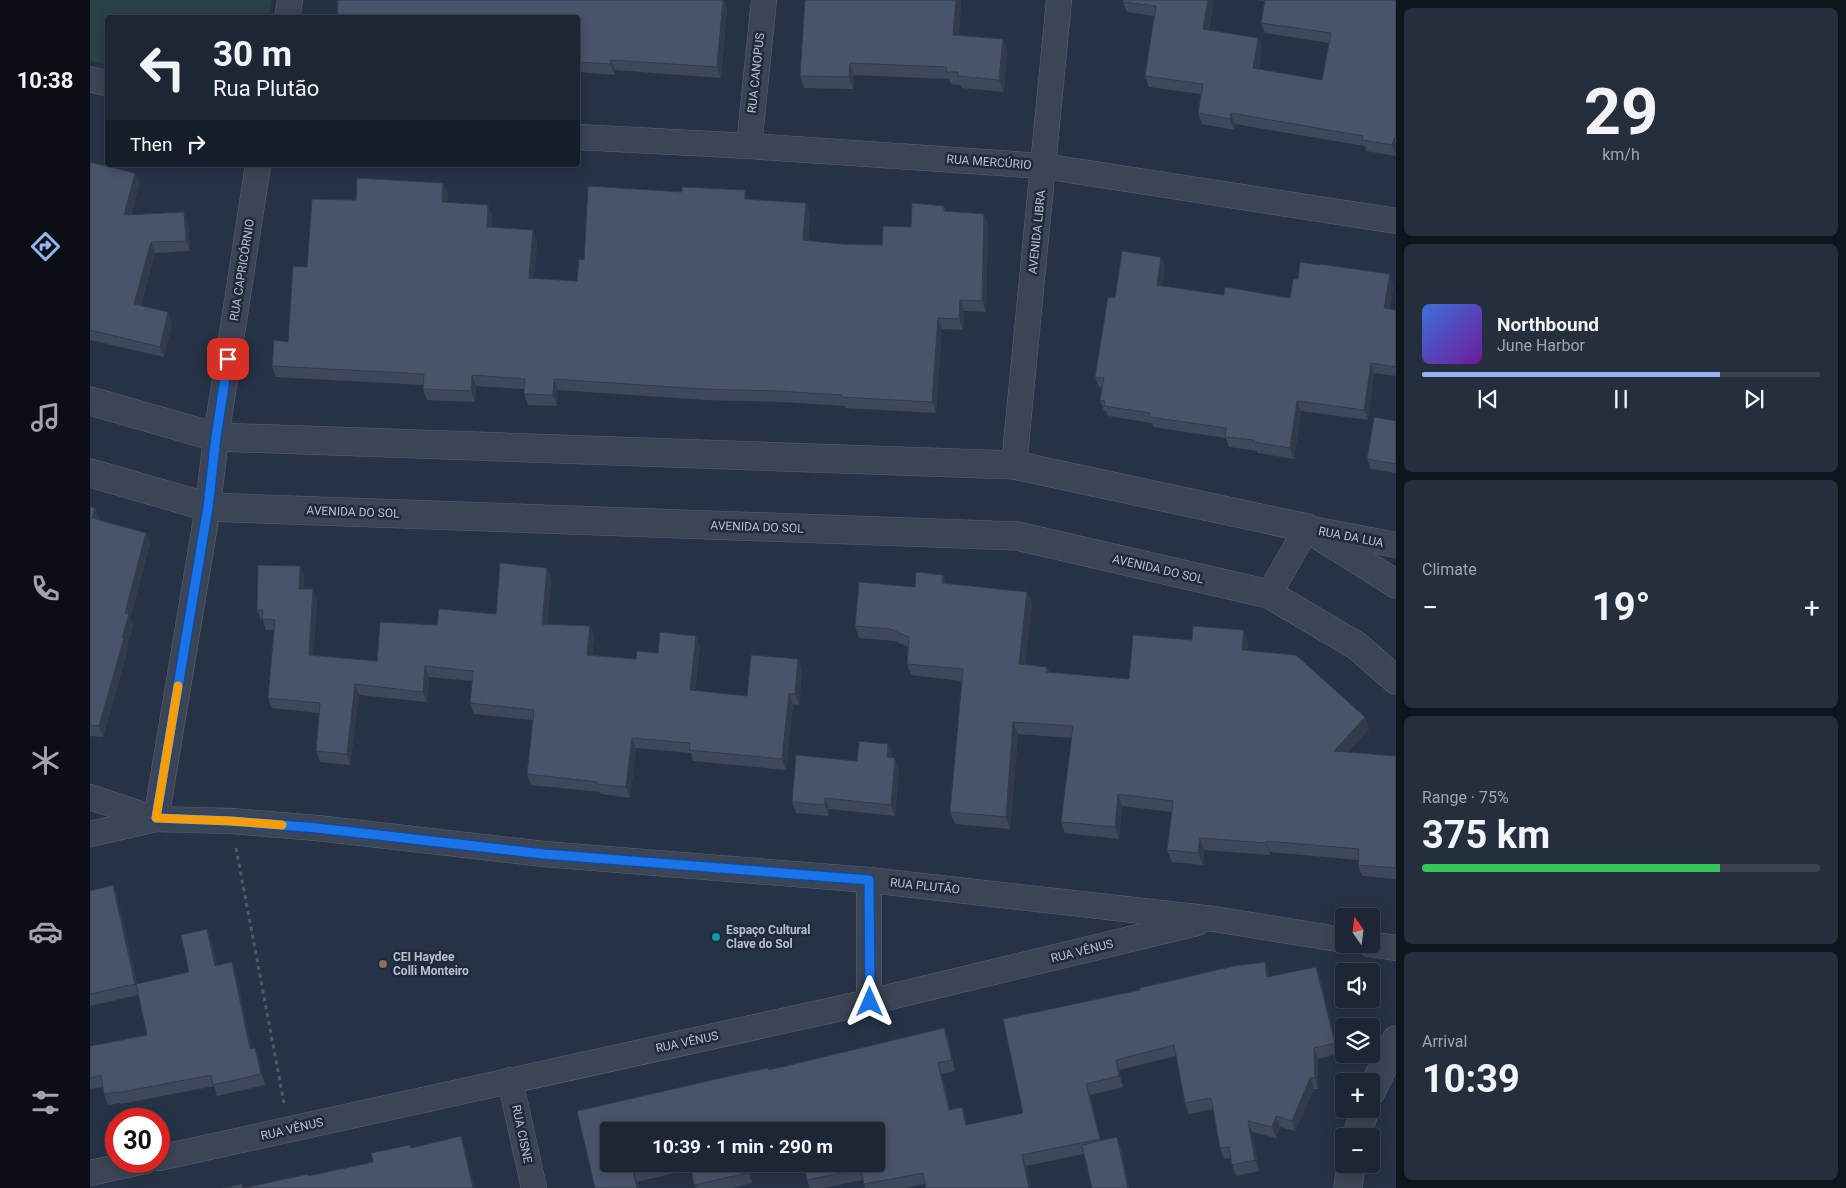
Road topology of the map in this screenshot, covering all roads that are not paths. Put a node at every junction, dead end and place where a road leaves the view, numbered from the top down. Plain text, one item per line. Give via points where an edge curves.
1 (290, 0) edge
2 (764, 0) edge
3 (1059, 0) edge
4 (288, 15) edge
5 (90, 79) edge
6 (105, 83) edge
7 (580, 137) edge
8 (749, 146) junction
9 (1043, 166) junction
10 (258, 167) edge
11 (1396, 221) edge
12 (90, 401) edge
13 (216, 437) junction
14 (1014, 465) junction
15 (90, 473) edge
16 (208, 507) junction
17 (1307, 528) junction
18 (1396, 545) edge
19 (1396, 584) edge
20 (1269, 594) junction
21 (1396, 680) edge
22 (90, 797) edge
23 (156, 818) junction
24 (90, 834) edge
25 (869, 880) junction
26 (1214, 919) junction
27 (1335, 939) edge
28 (1380, 946) edge
29 (1396, 948) edge
30 (870, 1002) junction
31 (1396, 1040) edge
32 (1380, 1073) edge
33 (510, 1080) junction
34 (170, 1156) edge
35 (105, 1170) edge
36 (90, 1173) edge
37 (1350, 1173) edge
38 (534, 1188) edge
39 (1348, 1188) edge

1 - 4 street
2 - 8 street, RUA CANOPUS
3 - 9 street, AVENIDA LIBRA
5 - 6 street
7 - 8 street, RUA MERCÚRIO
8 - 9 street, RUA MERCÚRIO
9 - 11 street, RUA MERCÚRIO
9 - 14 street, AVENIDA LIBRA
10 - 13 street, RUA CAPRICÓRNIO
12 - 13 street
13 - 14 street
13 - 16 street, RUA CAPRICÓRNIO
14 - 17 street
15 - 16 street, AVENIDA DO SOL
16 - 20 street, AVENIDA DO SOL via 1017,536
16 - 23 street, RUA CAPRICÓRNIO
17 - 18 street, RUA DA LUA
17 - 19 street
17 - 20 street
20 - 21 street, AVENIDA DO SOL via 1357,646
22 - 23 street, RUA PLUTÃO
23 - 24 street
23 - 25 street, RUA PLUTÃO via 317,828 544,854
25 - 26 street, RUA PLUTÃO
25 - 30 street
26 - 27 street, RUA PLUTÃO
26 - 30 street, RUA VÊNUS
28 - 29 street
30 - 33 street, RUA VÊNUS
31 - 32 street
33 - 34 street, RUA VÊNUS
33 - 38 street, RUA CISNE
35 - 36 street
37 - 39 street

